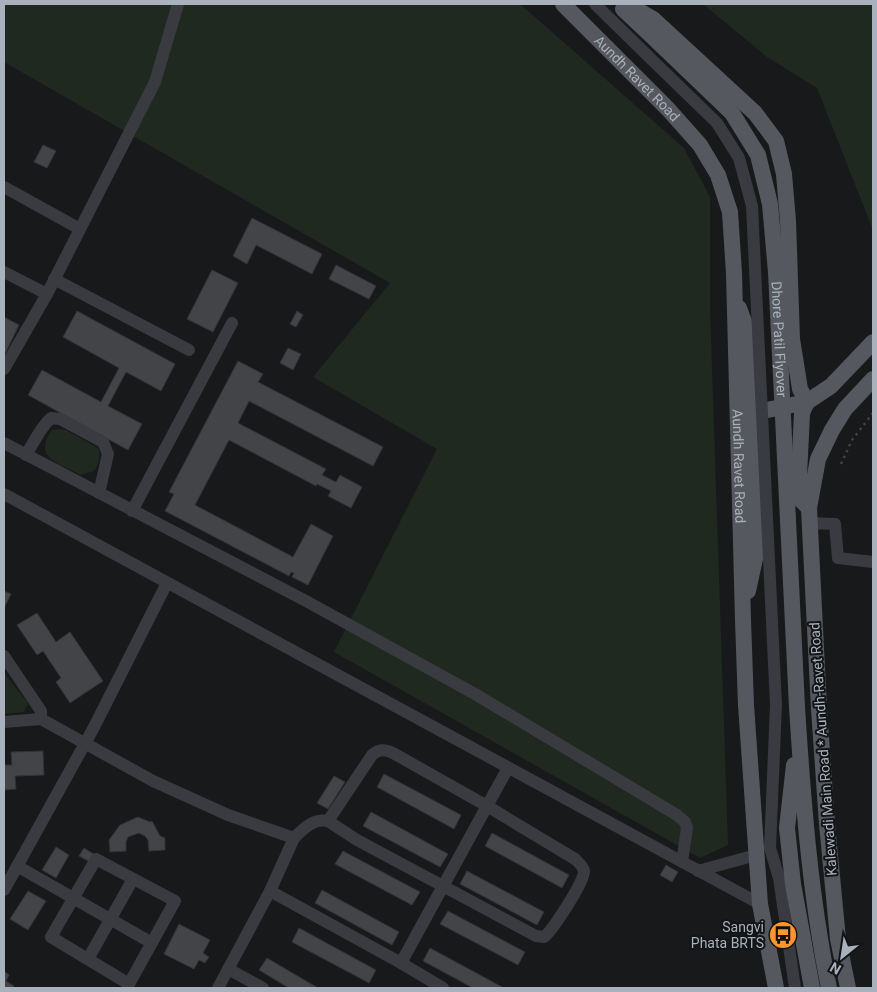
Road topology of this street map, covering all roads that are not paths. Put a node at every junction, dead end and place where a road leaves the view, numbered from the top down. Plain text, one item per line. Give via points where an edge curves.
1 (178, 4) edge
2 (563, 4) edge
3 (595, 4) edge
4 (618, 4) edge
5 (627, 4) edge
6 (4, 188) edge
7 (80, 229) junction
8 (4, 272) edge
9 (54, 279) junction
10 (47, 294) junction
11 (734, 294) junction
12 (232, 323) dead end
13 (873, 342) edge
14 (189, 350) dead end
15 (4, 369) edge
16 (873, 379) edge
17 (807, 402) junction
18 (752, 413) junction
19 (4, 443) edge
20 (26, 455) junction
21 (99, 493) junction
22 (4, 494) edge
23 (132, 511) junction
24 (809, 516) junction
25 (873, 562) edge
26 (167, 583) junction
27 (743, 620) junction
28 (4, 656) edge
29 (41, 719) junction
30 (4, 722) edge
31 (820, 729) junction
32 (798, 731) junction
33 (85, 742) junction
34 (508, 768) junction
35 (487, 806) junction
36 (805, 809) junction
37 (328, 821) junction
38 (294, 838) junction
39 (763, 851) junction
40 (682, 862) junction
41 (17, 866) junction
42 (698, 871) junction
43 (133, 879) junction
44 (443, 885) junction
45 (4, 890) edge
46 (270, 891) junction
47 (73, 898) junction
48 (760, 904) junction
49 (110, 919) junction
50 (152, 943) junction
51 (88, 959) junction
52 (401, 963) junction
53 (228, 969) junction
54 (218, 988) edge
55 (263, 988) edge
56 (443, 988) edge
57 (778, 988) edge
58 (795, 988) edge
59 (812, 988) edge
60 (829, 988) edge
61 (848, 988) edge

1 - 7 street via 155,82
2 - 11 main road, Aundh Ravet Road via 668,109 700,145 718,175 730,212
3 - 39 street, bridge via 717,123 739,158 752,206 776,705
4 - 32 main road, Dhore Patil Flyover, bridge via 732,113 758,155 770,204 776,272
5 - 17 main road via 654,19 755,112 776,141 784,174 788,221 792,339 800,389
6 - 7 street
7 - 9 street
8 - 10 street
9 - 10 street
9 - 14 street
10 - 15 street
11 - 18 main road via 750,338
11 - 27 main road, Aundh Ravet Road
12 - 23 street
13 - 17 main road via 831,386
16 - 24 main road via 845,409 818,459
17 - 18 main road
17 - 24 main road via 802,413 798,497
18 - 27 main road via 756,554
19 - 20 street
20 - 21 street
20 - 21 street via 41,428 51,418 60,419 103,442 106,447 108,454
21 - 23 street
22 - 26 street
23 - 40 street via 306,601 475,694 677,814 687,828
24 - 25 street via 835,524 838,558
24 - 31 main road, Kalewadi Main Road * Aundh-Ravet Road
26 - 33 street
26 - 34 street
27 - 39 main road, Aundh Ravet Road
28 - 29 street via 41,711
29 - 30 street
29 - 33 street
31 - 36 main road
31 - 61 main road, Kalewadi Main Road * Aundh-Ravet Road via 837,929
32 - 36 main road
32 - 59 main road via 787,828 792,884
33 - 38 street via 153,781 228,815
33 - 41 street
34 - 35 street
34 - 40 street
35 - 37 street via 385,750 378,750
35 - 44 street
35 - 44 street via 575,859 584,872 580,882 553,929 544,938
36 - 60 main road via 811,882
37 - 38 street via 314,821
37 - 44 street
38 - 46 street
39 - 42 street
39 - 48 main road, Aundh Ravet Road
39 - 57 street via 761,864 768,928
39 - 58 street via 779,878
40 - 42 street
41 - 45 street
41 - 47 street
42 - 48 street
43 - 47 street via 96,859
43 - 49 street
43 - 50 street via 175,901
44 - 52 street
46 - 52 street
46 - 53 street
47 - 49 street
47 - 51 street via 51,937
48 - 57 main road, Aundh Ravet Road
49 - 50 street
49 - 51 street
50 - 51 street via 129,984
52 - 56 street
53 - 54 street
53 - 55 street

